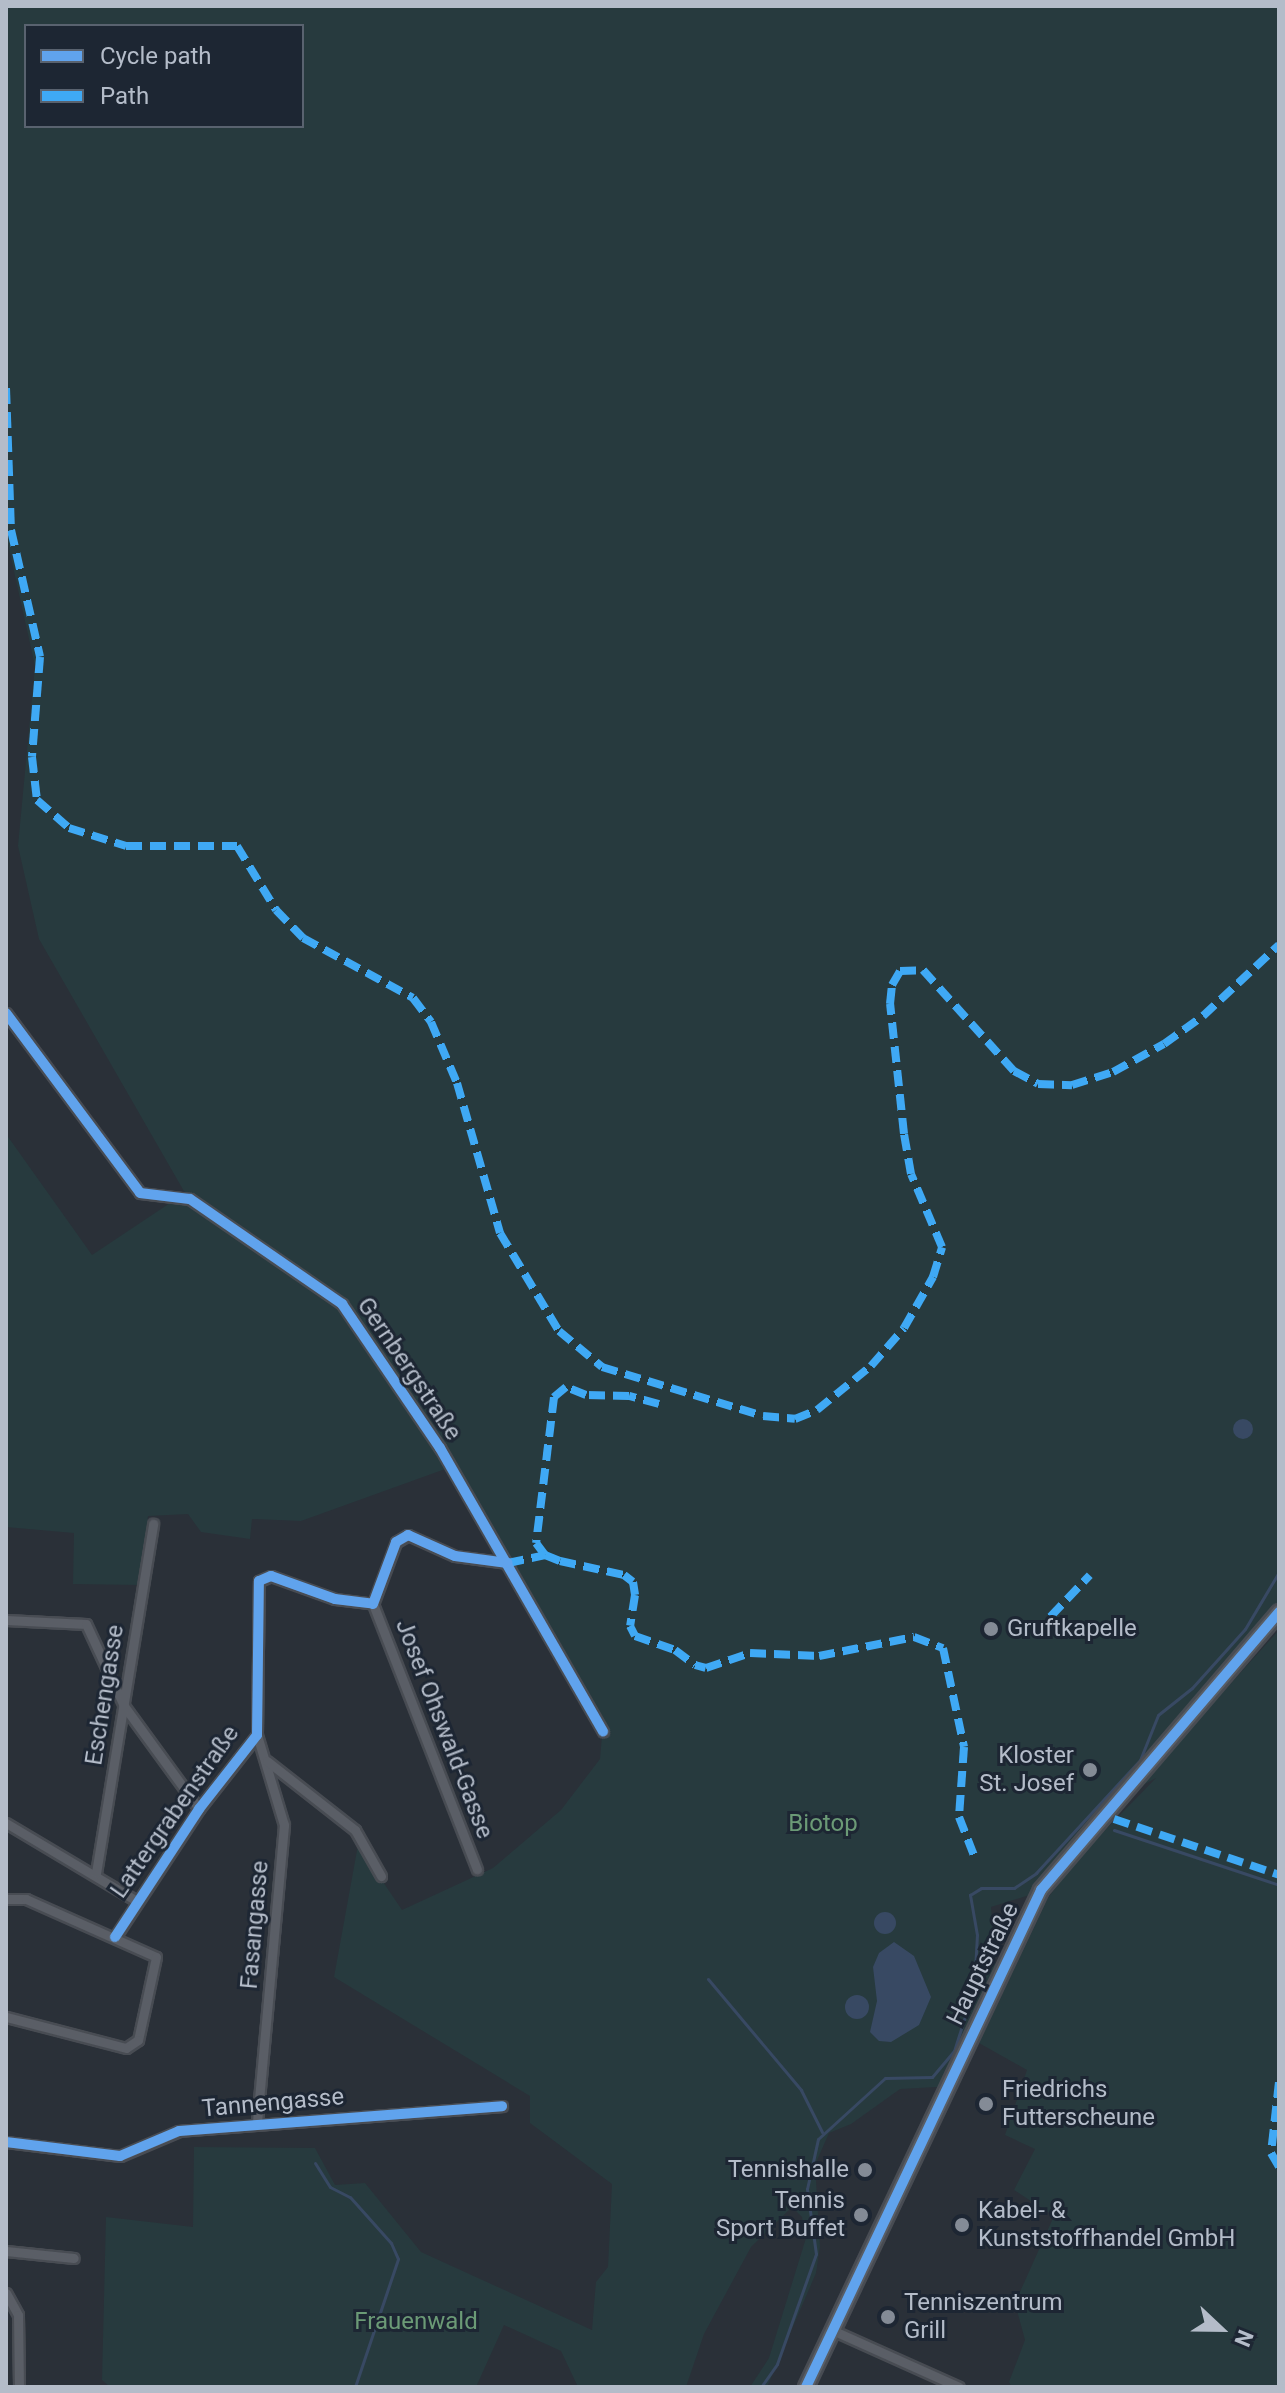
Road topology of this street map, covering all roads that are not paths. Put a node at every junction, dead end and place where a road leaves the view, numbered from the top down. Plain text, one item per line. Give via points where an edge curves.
1 (6, 1013) edge
2 (153, 1524) dead end
3 (508, 1563) junction
4 (373, 1604) junction
5 (1279, 1612) edge
6 (6, 1620) edge
7 (124, 1706) junction
8 (603, 1731) dead end
9 (257, 1735) junction
10 (267, 1761) junction
11 (199, 1809) junction
12 (6, 1823) edge
13 (477, 1869) dead end
14 (96, 1873) junction
15 (381, 1876) dead end
16 (6, 1899) edge
17 (137, 1901) junction
18 (115, 1937) junction
19 (6, 2017) edge
20 (502, 2106) dead end
21 (257, 2122) junction
22 (6, 2142) edge
23 (6, 2251) edge
24 (74, 2258) dead end
25 (6, 2293) edge
26 (832, 2330) junction
27 (952, 2386) edge
28 (19, 2387) edge
29 (806, 2387) edge

1 - 3 street, Gernbergstraße via 140,1193 185,1196 334,1295 440,1448
2 - 7 street, Eschengasse
3 - 4 street via 455,1556 403,1536
3 - 8 street, Gernbergstraße
4 - 9 street, Lattergrabenstraße via 335,1599 271,1576 259,1581
4 - 13 street, Josef Ohswald-Gasse
5 - 26 main road, Hauptstraße via 1041,1890
6 - 7 street via 86,1624
7 - 11 street
7 - 14 street, Eschengasse
9 - 10 street, Fasangasse
9 - 11 street, Lattergrabenstraße
10 - 15 street via 355,1830
10 - 21 street, Fasangasse via 284,1825
11 - 17 street, Lattergrabenstraße
12 - 14 street, Lattergrabenstraße
14 - 17 street, Lattergrabenstraße
16 - 18 street via 26,1899
17 - 18 street, Lattergrabenstraße
18 - 19 street via 156,1957 138,2040 126,2048
20 - 21 street, Tannengasse
21 - 22 street, Tannengasse via 179,2131 120,2156
23 - 24 street
25 - 28 street via 18,2315
26 - 27 street
26 - 29 main road, Hauptstraße

